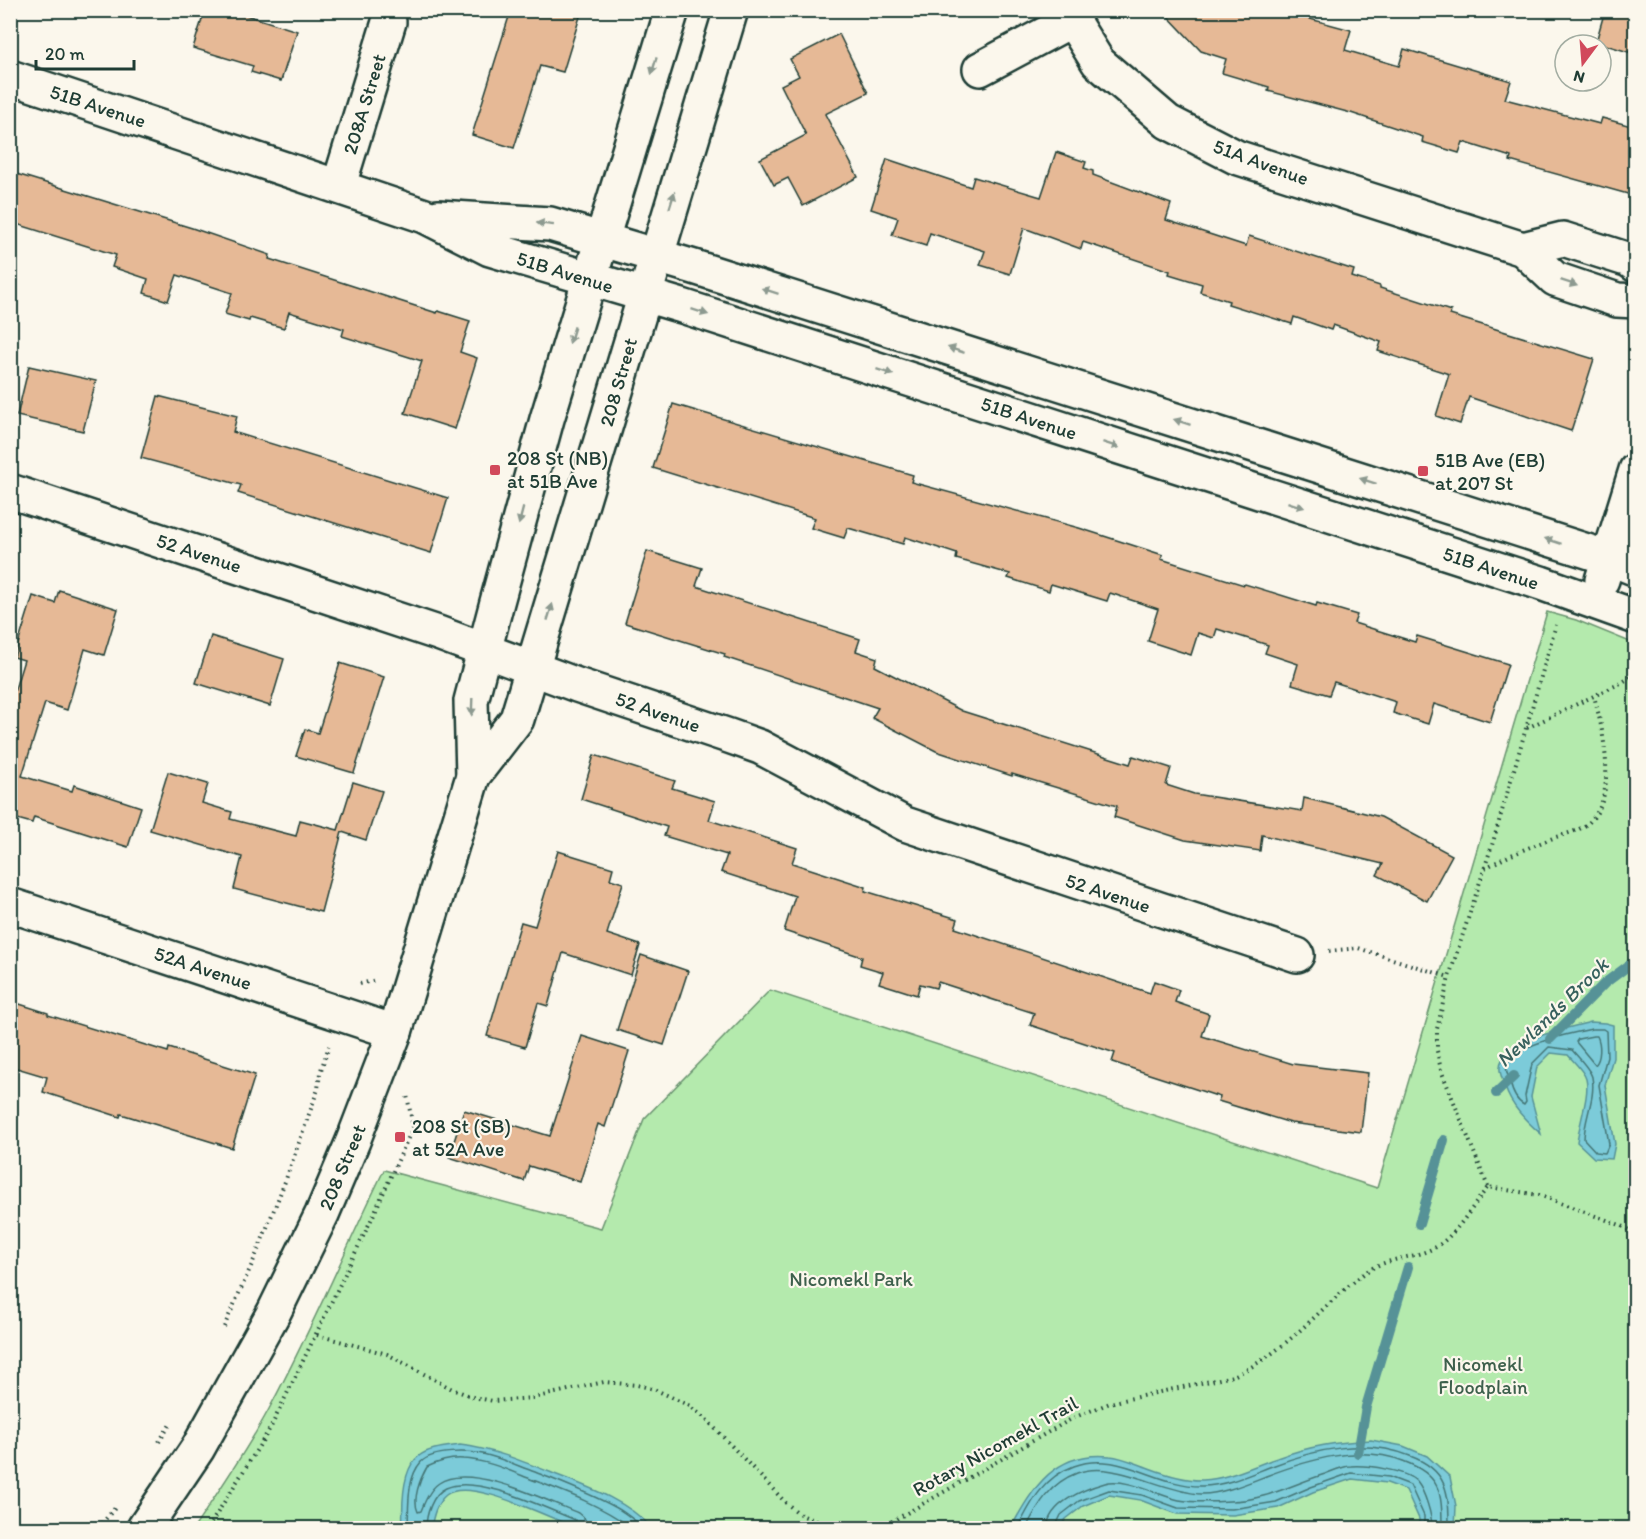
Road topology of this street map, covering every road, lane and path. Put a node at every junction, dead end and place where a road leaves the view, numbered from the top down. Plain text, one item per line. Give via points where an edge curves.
1 (672, 10) edge
2 (730, 10) edge
3 (1070, 15) edge
4 (389, 22) dead end
5 (980, 69) dead end
6 (10, 77) edge
7 (339, 185) junction
8 (425, 216) junction
9 (602, 239) junction
10 (1523, 249) junction
11 (655, 256) junction
12 (1635, 265) edge
13 (589, 279) junction
14 (644, 295) junction
15 (1635, 301) edge
16 (1635, 470) edge
17 (10, 491) edge
18 (1622, 564) edge
19 (1594, 601) junction
20 (1635, 616) edge
21 (1556, 625) dead end
22 (485, 650) junction
23 (533, 668) junction
24 (1635, 673) edge
25 (1594, 696) junction
26 (1527, 728) junction
27 (472, 776) junction
28 (1485, 868) junction
29 (10, 905) edge
30 (1297, 955) joint
31 (1449, 977) junction
32 (395, 1032) junction
33 (326, 1053) dead end
34 (413, 1127) dead end
35 (1488, 1187) junction
36 (1635, 1233) edge
37 (224, 1328) dead end
38 (317, 1335) junction
39 (176, 1415) dead end
40 (157, 1444) dead end
41 (116, 1505) dead end
42 (98, 1528) edge
43 (144, 1528) edge
44 (208, 1528) edge
45 (836, 1528) edge
46 (868, 1528) edge

1 -> 9 street, 208 Street
11 -> 2 street, 208 Street
3 - 5 street, 51A Avenue
3 - 10 street, 51A Avenue via 1098,62 1168,122 1236,157
4 - 7 street, 208A Street
6 - 7 street, 51B Avenue
7 - 8 street, 51B Avenue
9 -> 8 street, 51B Avenue via 550,224
8 - 13 street, 51B Avenue via 490,249
9 - 11 street, 51B Avenue
9 - 13 street, 208 Street
10 - 12 street via 1563,239
10 -> 15 street, 51A Avenue via 1555,279 1617,300
11 - 14 street, 208 Street
18 -> 11 street, 51B Avenue
13 - 14 street, 51B Avenue
13 -> 22 street, 208 Street
14 -> 19 street, 51B Avenue
23 -> 14 street, 208 Street
16 - 18 street
17 - 22 street, 52 Avenue
18 - 19 street
19 - 20 street, 51B Avenue
21 - 26 path
22 - 23 street, 52 Avenue
22 -> 27 street, 208 Street via 471,701
23 - 27 street, 208 Street via 517,719
23 - 30 street, 52 Avenue via 760,747 916,828
24 - 25 path
25 - 26 path
25 - 28 path via 1606,759 1604,796 1595,816 1583,827
26 - 28 path
27 - 32 street, 208 Street
28 - 31 path
29 - 32 street, 52A Avenue
30 - 31 path via 1358,948
31 - 35 path via 1437,1029 1437,1051
32 - 43 street, 208 Street via 327,1203 274,1312 198,1448
33 - 37 path via 318,1089 283,1188
34 - 38 path
35 - 36 path via 1539,1195
35 - 46 path, Rotary Nicomekl Trail via 1445,1241 1422,1252 1389,1260 1363,1274 1281,1346 1247,1370 1091,1409 893,1521
38 - 44 path via 271,1427
38 - 45 path via 387,1354 452,1389 493,1401 533,1398 604,1382 654,1389 690,1406 706,1419 801,1515
39 - 40 path
41 - 42 path

